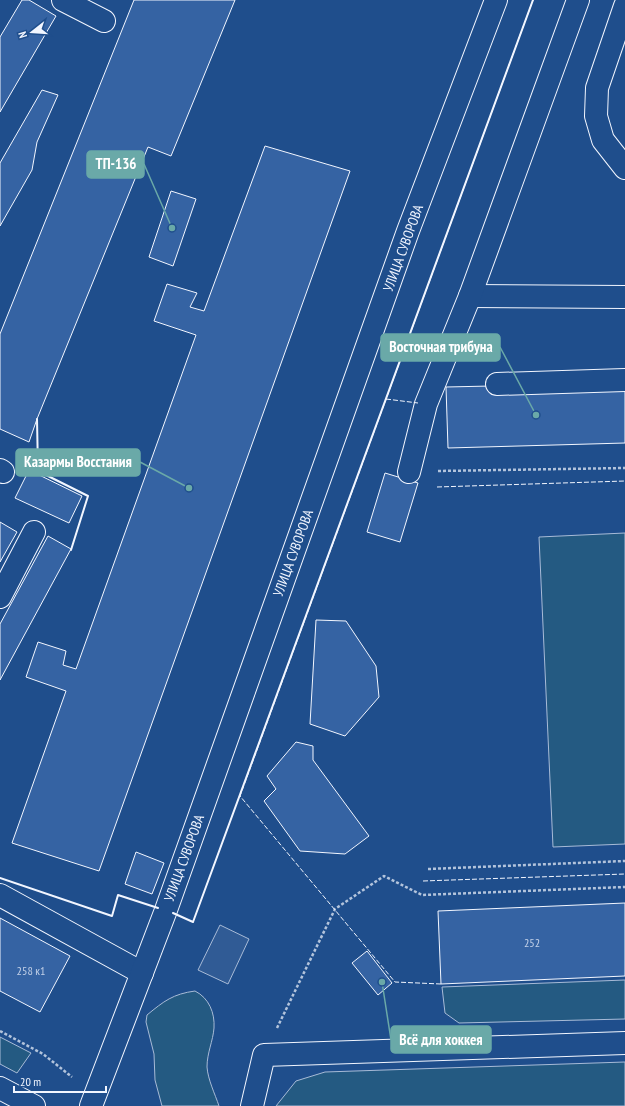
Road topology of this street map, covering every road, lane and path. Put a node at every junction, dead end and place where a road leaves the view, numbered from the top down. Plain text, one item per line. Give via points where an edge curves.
1 (63, 0) edge
2 (496, 0) edge
3 (578, 0) edge
4 (625, 6) edge
5 (104, 21) dead end
6 (620, 35) edge
7 (625, 168) edge
8 (470, 296) junction
9 (625, 297) edge
10 (625, 380) edge
11 (497, 384) dead end
12 (625, 468) edge
13 (409, 472) joint
14 (34, 532) dead end
15 (0, 597) edge
16 (625, 861) edge
17 (428, 869) dead end
18 (625, 887) edge
19 (0, 895) edge
20 (142, 973) junction
21 (0, 1031) edge
22 (625, 1043) edge
23 (264, 1055) junction
24 (0, 1088) edge
25 (93, 1100) edge
26 (34, 1106) edge
27 (252, 1106) edge

1 - 5 street
2 - 20 street, УЛИЦА СУВОРОВА via 408,231
3 - 8 street
4 - 6 street
6 - 7 street via 597,88 596,116 603,140
8 - 9 street
8 - 13 street via 426,404
10 - 11 street
12 - 13 path
14 - 15 street
16 - 17 path
18 - 23 path via 422,895 384,876 335,909
19 - 20 street
20 - 25 street, УЛИЦА СУВОРОВА
21 - 25 path via 43,1054
22 - 23 street
23 - 27 street
24 - 26 street

